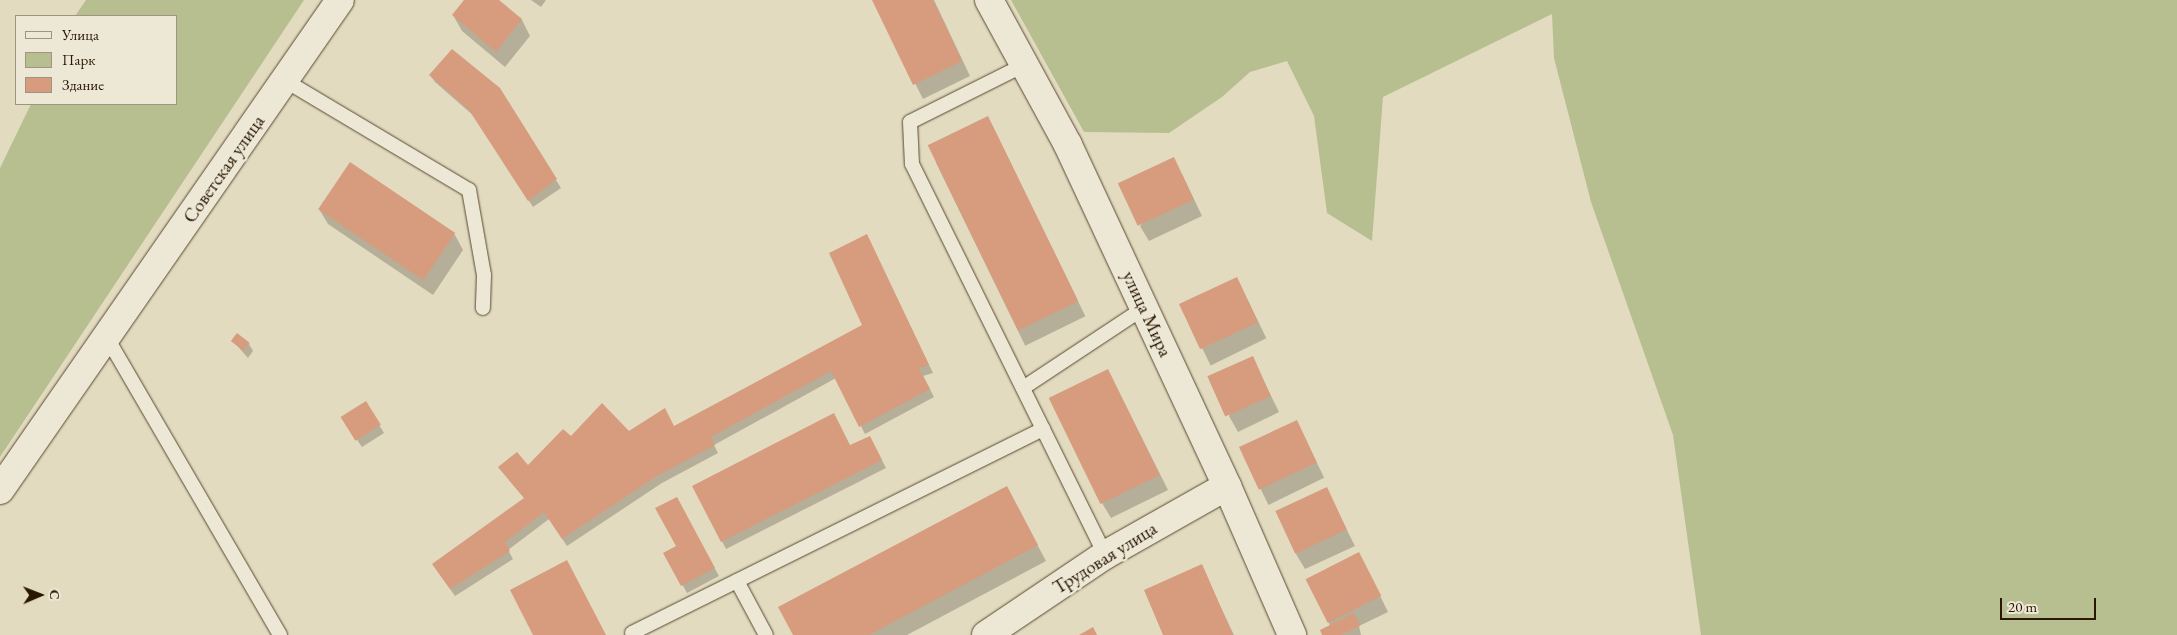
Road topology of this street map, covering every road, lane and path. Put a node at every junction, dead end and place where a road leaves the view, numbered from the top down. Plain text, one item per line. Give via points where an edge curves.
1 (340, 0) edge
2 (989, 0) edge
3 (1024, 65) junction
4 (286, 81) junction
5 (482, 308) dead end
6 (1144, 308) junction
7 (106, 336) junction
8 (1023, 388) junction
9 (1043, 429) junction
10 (1227, 486) junction
11 (0, 490) edge
12 (1105, 555) junction
13 (736, 581) junction
14 (632, 633) dead end
15 (280, 635) edge
16 (766, 635) edge
17 (986, 635) edge
18 (1292, 635) edge

1 - 4 street, Советская улица
2 - 3 street, улица Мира
3 - 6 street, улица Мира via 1068,145
3 - 8 lane via 910,122 912,164
4 - 5 lane via 469,190 484,275
4 - 7 street, Советская улица
6 - 8 lane
6 - 10 street, улица Мира
7 - 11 street, Советская улица
7 - 15 lane
8 - 9 lane
9 - 12 lane
9 - 13 lane
10 - 12 street, Трудовая улица
10 - 18 street, улица Мира
12 - 17 street, Трудовая улица
13 - 14 lane
13 - 16 lane

